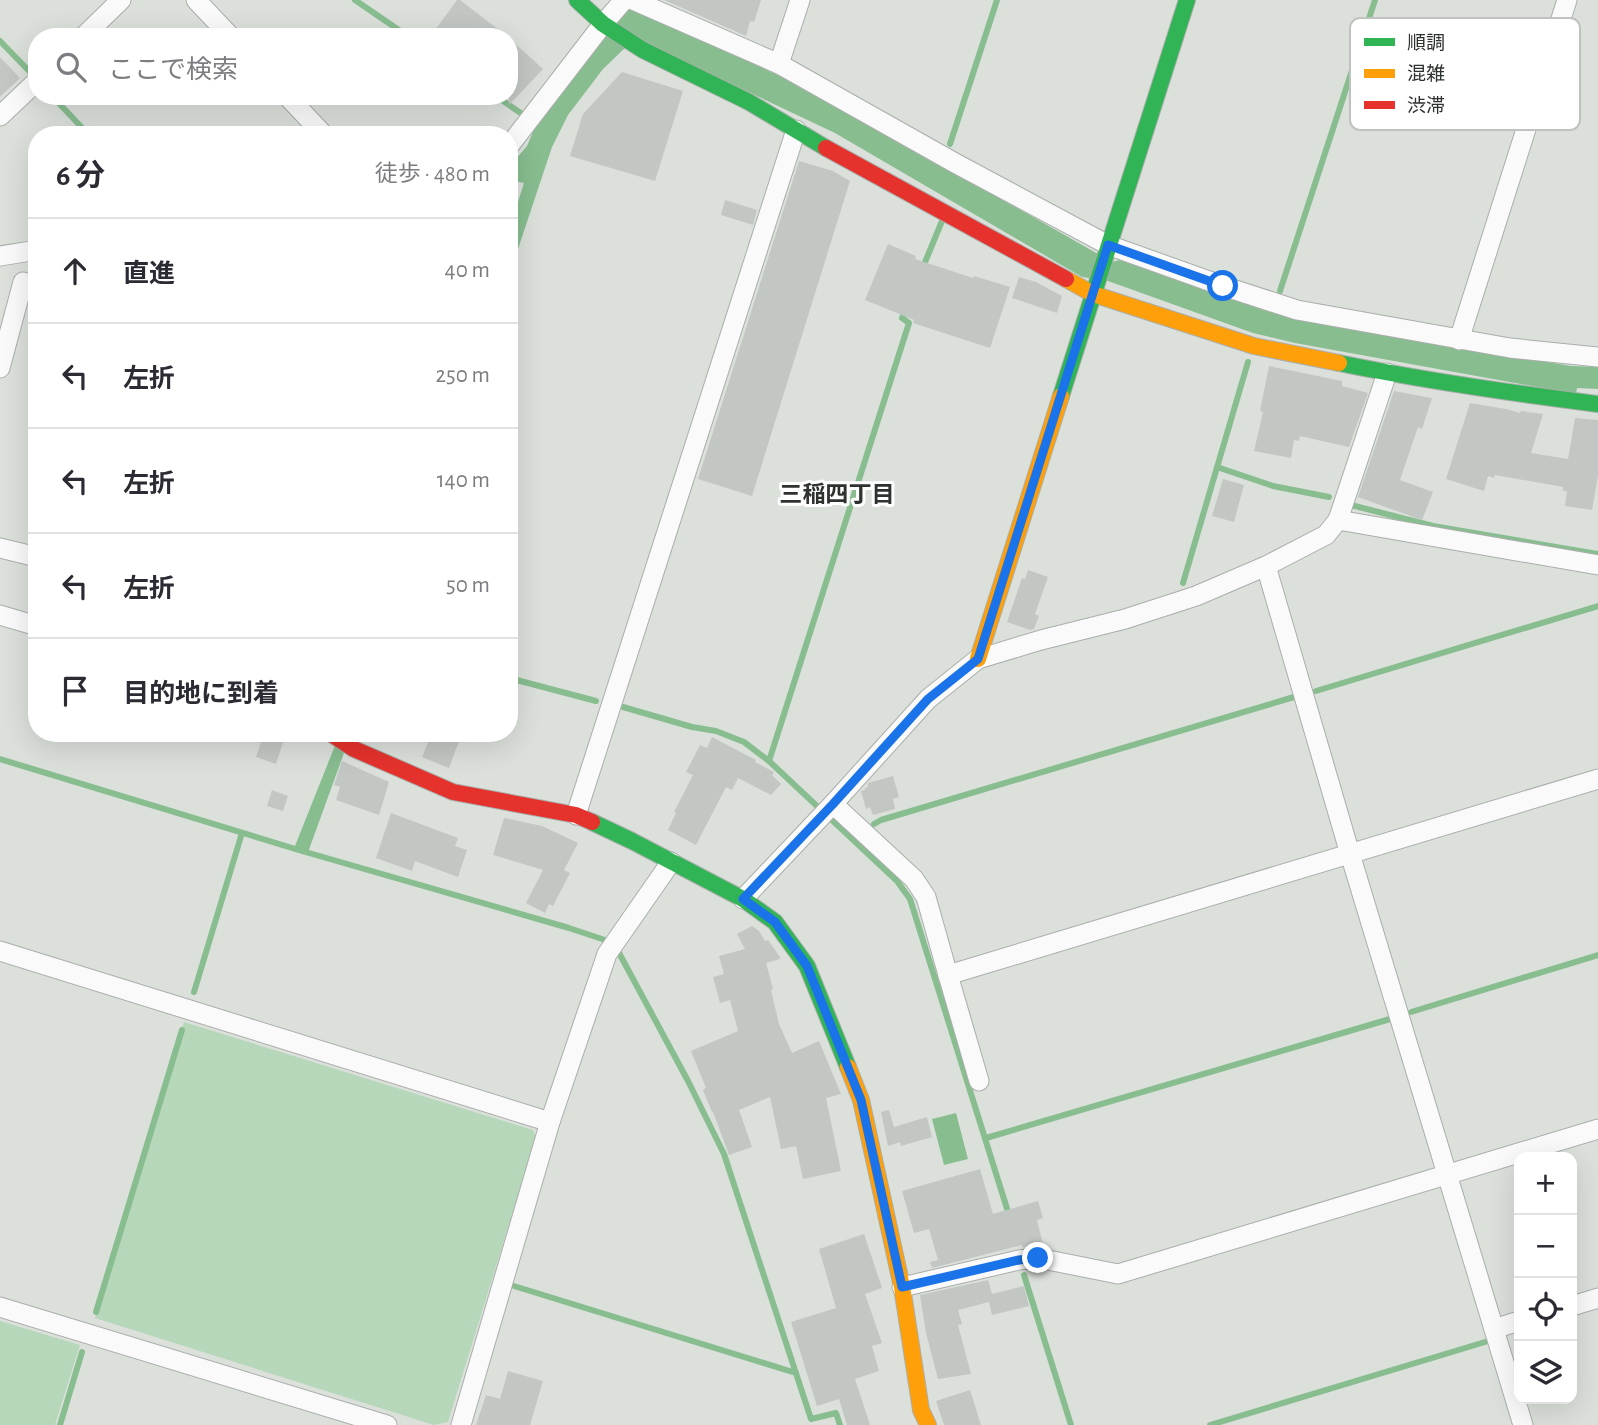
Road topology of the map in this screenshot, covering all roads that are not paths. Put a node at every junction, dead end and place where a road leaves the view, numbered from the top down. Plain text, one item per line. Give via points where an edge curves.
1 (121, 0) edge
2 (196, 0) edge
3 (578, 0) edge
4 (624, 0) edge
5 (633, 0) edge
6 (800, 0) edge
7 (1187, 0) edge
8 (1567, 0) edge
9 (1561, 18) edge
10 (603, 24) junction
11 (92, 28) edge
12 (222, 28) edge
13 (779, 64) junction
14 (28, 90) edge
15 (296, 105) edge
16 (0, 116) edge
17 (315, 126) edge
18 (796, 130) junction
19 (1526, 130) edge
20 (518, 134) edge
21 (1107, 247) junction
22 (28, 251) edge
23 (0, 256) edge
24 (23, 282) dead end
25 (1095, 288) junction
26 (1459, 340) junction
27 (1598, 357) edge
28 (0, 369) edge
29 (1387, 373) junction
30 (1598, 404) edge
31 (1338, 520) junction
32 (0, 548) edge
33 (28, 555) edge
34 (1598, 565) edge
35 (1266, 566) junction
36 (0, 615) edge
37 (28, 623) edge
38 (978, 659) junction
39 (343, 742) edge
40 (1598, 779) edge
41 (833, 804) junction
42 (576, 816) junction
43 (1350, 854) junction
44 (671, 862) junction
45 (743, 899) junction
46 (0, 951) edge
47 (948, 975) junction
48 (979, 1081) dead end
49 (550, 1122) junction
50 (1598, 1129) edge
51 (1447, 1174) junction
52 (902, 1287) junction
53 (1598, 1298) edge
54 (1577, 1304) edge
55 (0, 1307) edge
56 (1514, 1323) edge
57 (1494, 1329) junction
58 (387, 1425) edge
59 (461, 1425) edge
60 (928, 1425) edge
61 (1523, 1425) edge

1 - 11 street
2 - 12 street
3 - 10 street
4 - 10 street
5 - 13 street
6 - 13 street
7 - 21 street
8 - 9 street
10 - 18 street via 643,50
10 - 20 street
13 - 21 street
14 - 16 street
15 - 17 street
18 - 25 street via 860,168
18 - 42 street
19 - 26 street
21 - 25 street
21 - 26 street via 1297,310
22 - 23 street
24 - 28 street
25 - 29 street via 1254,346
25 - 38 street
26 - 27 street
29 - 30 street
29 - 31 street
31 - 34 street
31 - 35 street via 1326,535
32 - 33 street
35 - 38 street via 1125,620
35 - 43 street
36 - 37 street
38 - 41 street via 928,699
39 - 42 street via 453,792
40 - 43 street
41 - 45 street
41 - 47 street via 914,879 926,897
42 - 44 street
43 - 47 street
43 - 51 street
44 - 45 street
44 - 49 street via 607,954
45 - 52 street via 775,922 807,966 861,1100
46 - 49 street
47 - 48 street
49 - 59 street
50 - 51 street
51 - 52 street via 1118,1274 1038,1258
51 - 57 street
52 - 60 street via 921,1410
53 - 54 street
55 - 58 street
56 - 57 street
57 - 61 street

